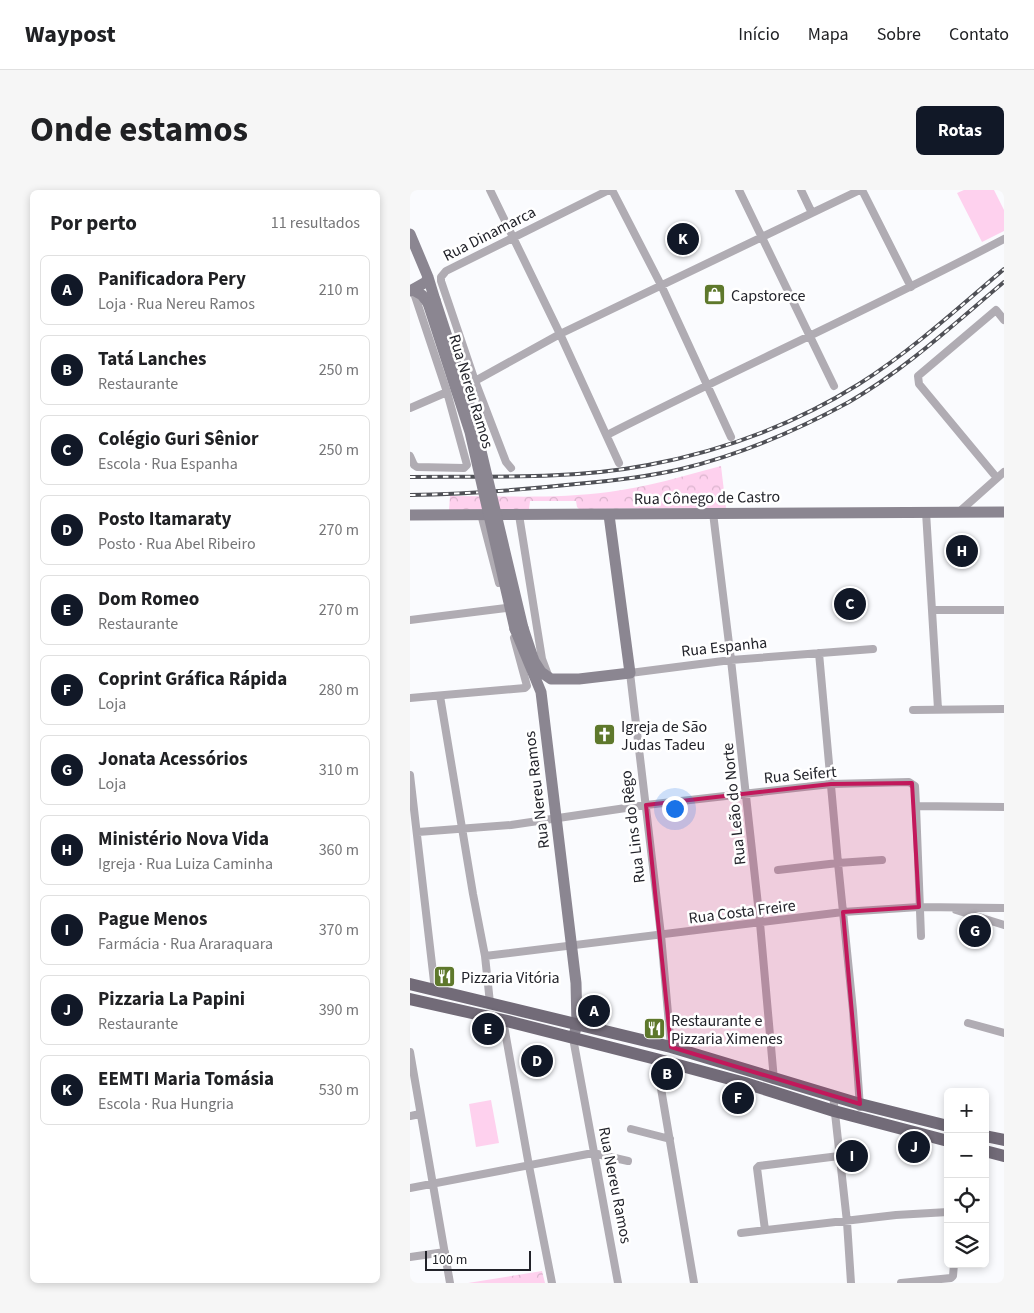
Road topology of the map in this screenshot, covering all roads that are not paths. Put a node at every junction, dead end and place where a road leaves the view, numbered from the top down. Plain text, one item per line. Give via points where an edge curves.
1 (490, 190) edge
2 (611, 190) edge
3 (739, 190) edge
4 (801, 190) edge
5 (861, 190) edge
6 (812, 213) junction
7 (410, 234) edge
8 (762, 237) junction
9 (513, 238) junction
10 (1004, 240) edge
11 (428, 277) junction
12 (441, 281) joint
13 (661, 285) junction
14 (911, 287) junction
15 (411, 290) edge
16 (432, 302) junction
17 (1004, 320) edge
18 (560, 334) junction
19 (809, 336) junction
20 (475, 381) junction
21 (706, 385) junction
22 (834, 386) dead end
23 (447, 392) junction
24 (410, 408) edge
25 (607, 435) junction
26 (731, 437) dead end
27 (410, 456) edge
28 (619, 463) dead end
29 (510, 468) dead end
30 (1004, 472) edge
31 (997, 478) junction
32 (926, 512) junction
33 (959, 512) junction
34 (1004, 512) edge
35 (713, 513) junction
36 (481, 514) junction
37 (410, 515) edge
38 (519, 515) junction
39 (609, 515) junction
40 (506, 608) junction
41 (933, 610) junction
42 (1004, 610) edge
43 (410, 620) edge
44 (519, 628) junction
45 (873, 649) dead end
46 (820, 653) junction
47 (732, 660) junction
48 (630, 674) junction
49 (550, 679) junction
50 (579, 679) junction
51 (541, 692) junction
52 (440, 696) junction
53 (410, 698) edge
54 (938, 709) junction
55 (1004, 709) edge
56 (913, 710) dead end
57 (410, 775) edge
58 (830, 784) junction
59 (746, 793) junction
60 (646, 805) junction
61 (916, 806) junction
62 (1004, 807) edge
63 (556, 817) junction
64 (463, 829) junction
65 (418, 832) junction
66 (882, 860) dead end
67 (838, 863) junction
68 (778, 870) dead end
69 (919, 907) junction
70 (948, 908) junction
71 (1004, 908) edge
72 (843, 912) junction
73 (1004, 912) edge
74 (760, 923) junction
75 (1004, 924) edge
76 (662, 935) junction
77 (921, 936) dead end
78 (572, 946) junction
79 (485, 956) junction
80 (410, 984) edge
81 (435, 990) junction
82 (410, 999) edge
83 (490, 1003) junction
84 (503, 1020) junction
85 (968, 1023) dead end
86 (575, 1032) junction
87 (1004, 1033) edge
88 (671, 1047) junction
89 (410, 1052) edge
90 (656, 1059) junction
91 (774, 1077) junction
92 (775, 1093) junction
93 (833, 1096) junction
94 (860, 1104) junction
95 (834, 1111) junction
96 (420, 1114) junction
97 (410, 1116) edge
98 (860, 1118) junction
99 (923, 1120) junction
100 (944, 1125) edge
101 (631, 1129) dead end
102 (920, 1134) junction
103 (989, 1137) edge
104 (670, 1139) junction
105 (944, 1140) edge
106 (1004, 1140) edge
107 (989, 1152) edge
108 (593, 1153) junction
109 (839, 1156) junction
110 (1004, 1156) edge
111 (628, 1161) dead end
112 (529, 1166) junction
113 (433, 1184) junction
114 (410, 1188) edge
115 (944, 1212) edge
116 (847, 1222) junction
117 (765, 1230) junction
118 (741, 1233) dead end
119 (445, 1252) junction
120 (410, 1257) edge
121 (954, 1268) edge
122 (450, 1283) edge
123 (552, 1283) edge
124 (618, 1283) edge
125 (694, 1283) edge
126 (851, 1283) edge
127 (901, 1283) edge

1 - 9 street
2 - 9 street, Rua Dinamarca
2 - 13 street
3 - 8 street
4 - 6 street
5 - 6 street
5 - 14 street
6 - 8 street
7 - 11 street, Rua Nereu Ramos
8 - 13 street
8 - 19 street
9 - 12 street, Rua Dinamarca via 446,271
9 - 18 street
10 - 14 street
11 - 15 street, Rua Dinamarca via 426,282
11 - 16 street, Rua Nereu Ramos
12 - 20 street, Rua Nereu Ramos
13 - 18 street
13 - 21 street
14 - 19 street
15 - 16 street
15 - 23 street, Rua Nereu Ramos
16 - 44 street, Rua Nereu Ramos, bridge via 475,422
17 - 31 street via 996,310 917,379
18 - 20 street
18 - 25 street
19 - 21 street
19 - 22 street
20 - 29 street, Rua Nereu Ramos
21 - 25 street
21 - 26 street
23 - 24 street
23 - 27 street, Rua Nereu Ramos via 466,467 417,467
25 - 28 street
30 - 31 street
31 - 33 street
32 - 33 street, Rua Cônego de Castro
32 - 35 street, Rua Cônego de Castro
32 - 41 street
33 - 34 street, Rua Cônego de Castro
35 - 39 street, Rua Cônego de Castro
35 - 47 street, Rua Leão do Norte
36 - 37 street, Rua Cônego de Castro
36 - 38 street, Rua Cônego de Castro
36 - 40 street
38 - 39 street, Rua Cônego de Castro
38 - 49 street via 542,659
39 - 48 street, Rua Lins do Rêgo
40 - 43 street
40 - 52 street via 526,686 523,689
41 - 42 street
41 - 54 street
44 - 49 street, Rua Nereu Ramos via 534,661
44 - 51 street, Rua Nereu Ramos
45 - 46 street, Rua Espanha
46 - 47 street, Rua Espanha
46 - 58 street
47 - 48 street, Rua Espanha
47 - 59 street, Rua Leão do Norte
48 - 50 street, Rua Espanha
48 - 60 street, Rua Lins do Rêgo
49 - 50 street, Rua Espanha
50 - 51 street, Rua Espanha via 547,686
51 - 63 street, Rua Nereu Ramos
52 - 53 street
52 - 64 street
54 - 55 street
54 - 56 street
57 - 65 street
58 - 59 street, Rua Seifert
58 - 61 street, Rua Seifert via 909,782 915,786
58 - 67 street
59 - 60 street, Rua Seifert
59 - 74 street, Rua Leão do Norte
60 - 63 street, Rua Seifert
60 - 76 street, Rua Lins do Rêgo
61 - 62 street
61 - 69 street
63 - 64 street, Rua Seifert
63 - 78 street, Rua Nereu Ramos
64 - 65 street, Rua Seifert
64 - 79 street
65 - 81 street
66 - 67 street
67 - 68 street
67 - 72 street
69 - 70 street, Rua Costa Freire
69 - 72 street, Rua Costa Freire
69 - 77 street
70 - 71 street, Rua Costa Freire
70 - 75 street
72 - 74 street, Rua Costa Freire
72 - 94 street
73 - 75 street via 985,911 982,914
74 - 76 street, Rua Costa Freire
74 - 91 street, Rua Leão do Norte
76 - 78 street, Rua Costa Freire
76 - 88 street, Rua Lins do Rêgo
78 - 79 street, Rua Costa Freire
78 - 86 street, Rua Nereu Ramos via 576,983
79 - 83 street
80 - 81 main road
81 - 83 main road
82 - 84 main road
83 - 86 main road
84 - 86 main road
84 - 112 street
85 - 87 street
86 - 88 main road
86 - 90 main road
86 - 108 street, Rua Nereu Ramos
88 - 91 main road
89 - 96 street
90 - 92 main road
90 - 104 street
91 - 92 street, Rua Leão do Norte
91 - 93 main road
92 - 95 main road
93 - 94 main road
93 - 95 street
94 - 98 street
94 - 99 main road
95 - 98 main road
95 - 109 street
96 - 97 street
96 - 113 street
98 - 102 main road
99 - 100 main road
99 - 102 main road
101 - 104 street
102 - 105 main road
103 - 106 main road
104 - 125 street
107 - 110 main road
108 - 111 street
108 - 112 street
108 - 124 street, Rua Nereu Ramos
109 - 116 street
109 - 117 street via 758,1166
112 - 113 street
112 - 123 street
113 - 114 street
113 - 119 street
115 - 116 street
116 - 117 street
116 - 126 street
117 - 118 street
119 - 120 street
119 - 122 street
121 - 127 street via 953,1277

